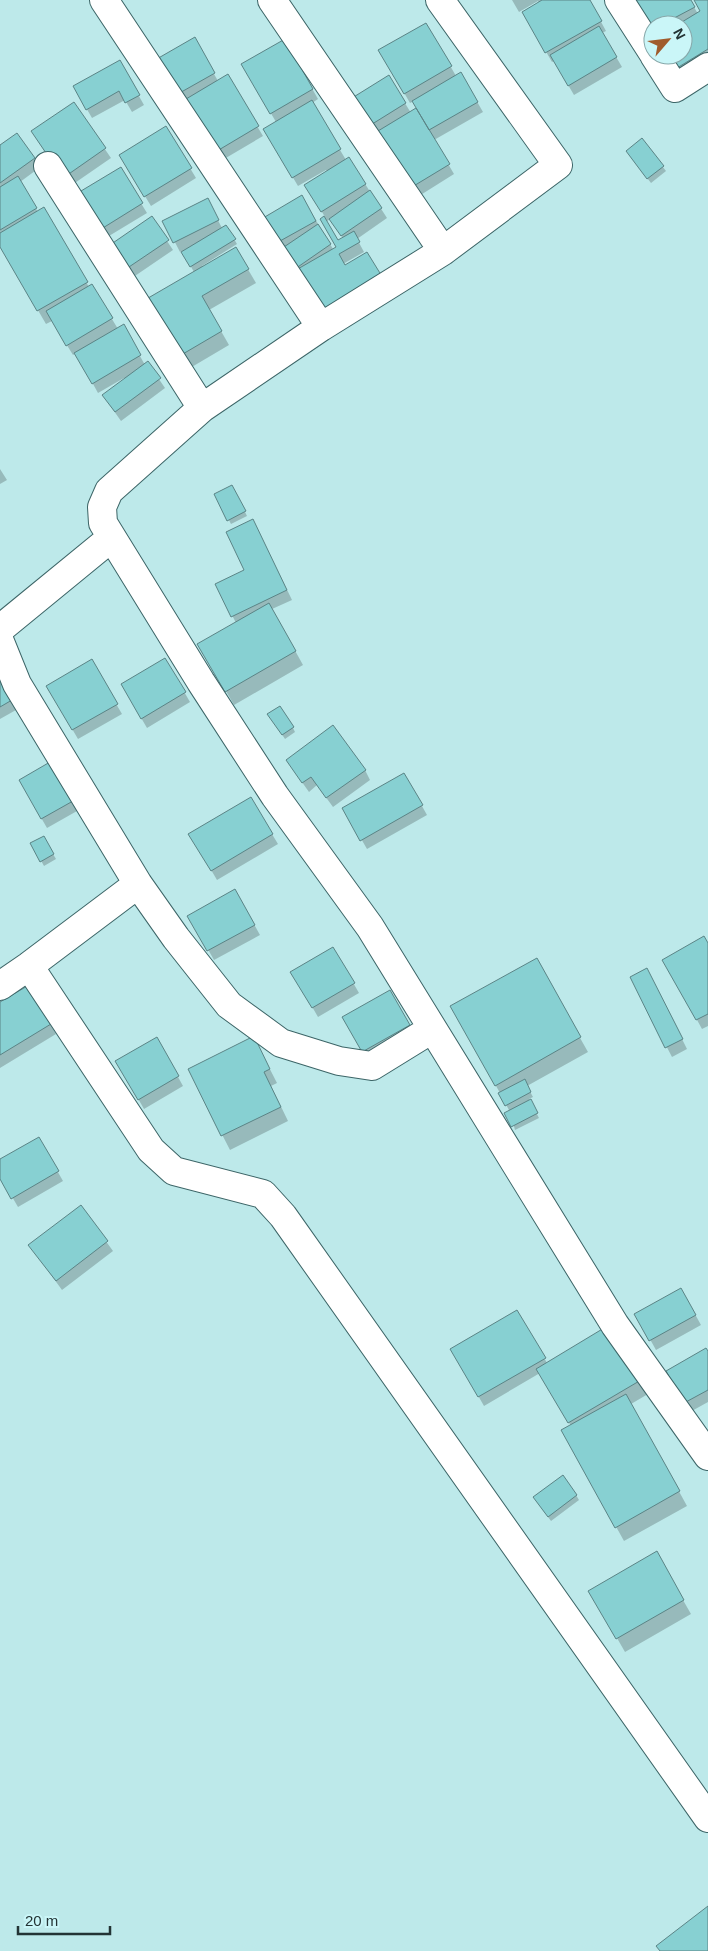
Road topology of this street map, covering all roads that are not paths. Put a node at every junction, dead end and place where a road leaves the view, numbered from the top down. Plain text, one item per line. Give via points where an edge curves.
1 (104, 0) edge
2 (272, 0) edge
3 (440, 0) edge
4 (619, 0) edge
5 (643, 37) edge
6 (661, 65) edge
7 (708, 67) edge
8 (48, 166) dead end
9 (443, 251) junction
10 (321, 327) junction
11 (202, 408) junction
12 (111, 538) junction
13 (0, 629) edge
14 (0, 642) edge
15 (138, 884) junction
16 (29, 966) junction
17 (0, 986) edge
18 (432, 1029) junction
19 (708, 1456) edge
20 (708, 1818) edge

1 - 10 street
2 - 9 street
3 - 9 street via 558,165
4 - 5 street
6 - 7 street via 675,88
8 - 11 street
9 - 10 street
10 - 11 street
11 - 12 street via 108,491 102,507 103,524
12 - 13 street
12 - 18 street via 275,796 370,927
14 - 15 street via 17,684
15 - 16 street
15 - 18 street via 229,1005 281,1043 339,1061 372,1066
16 - 17 street
16 - 20 street via 150,1150 174,1171 262,1194 283,1216
18 - 19 street via 615,1326

